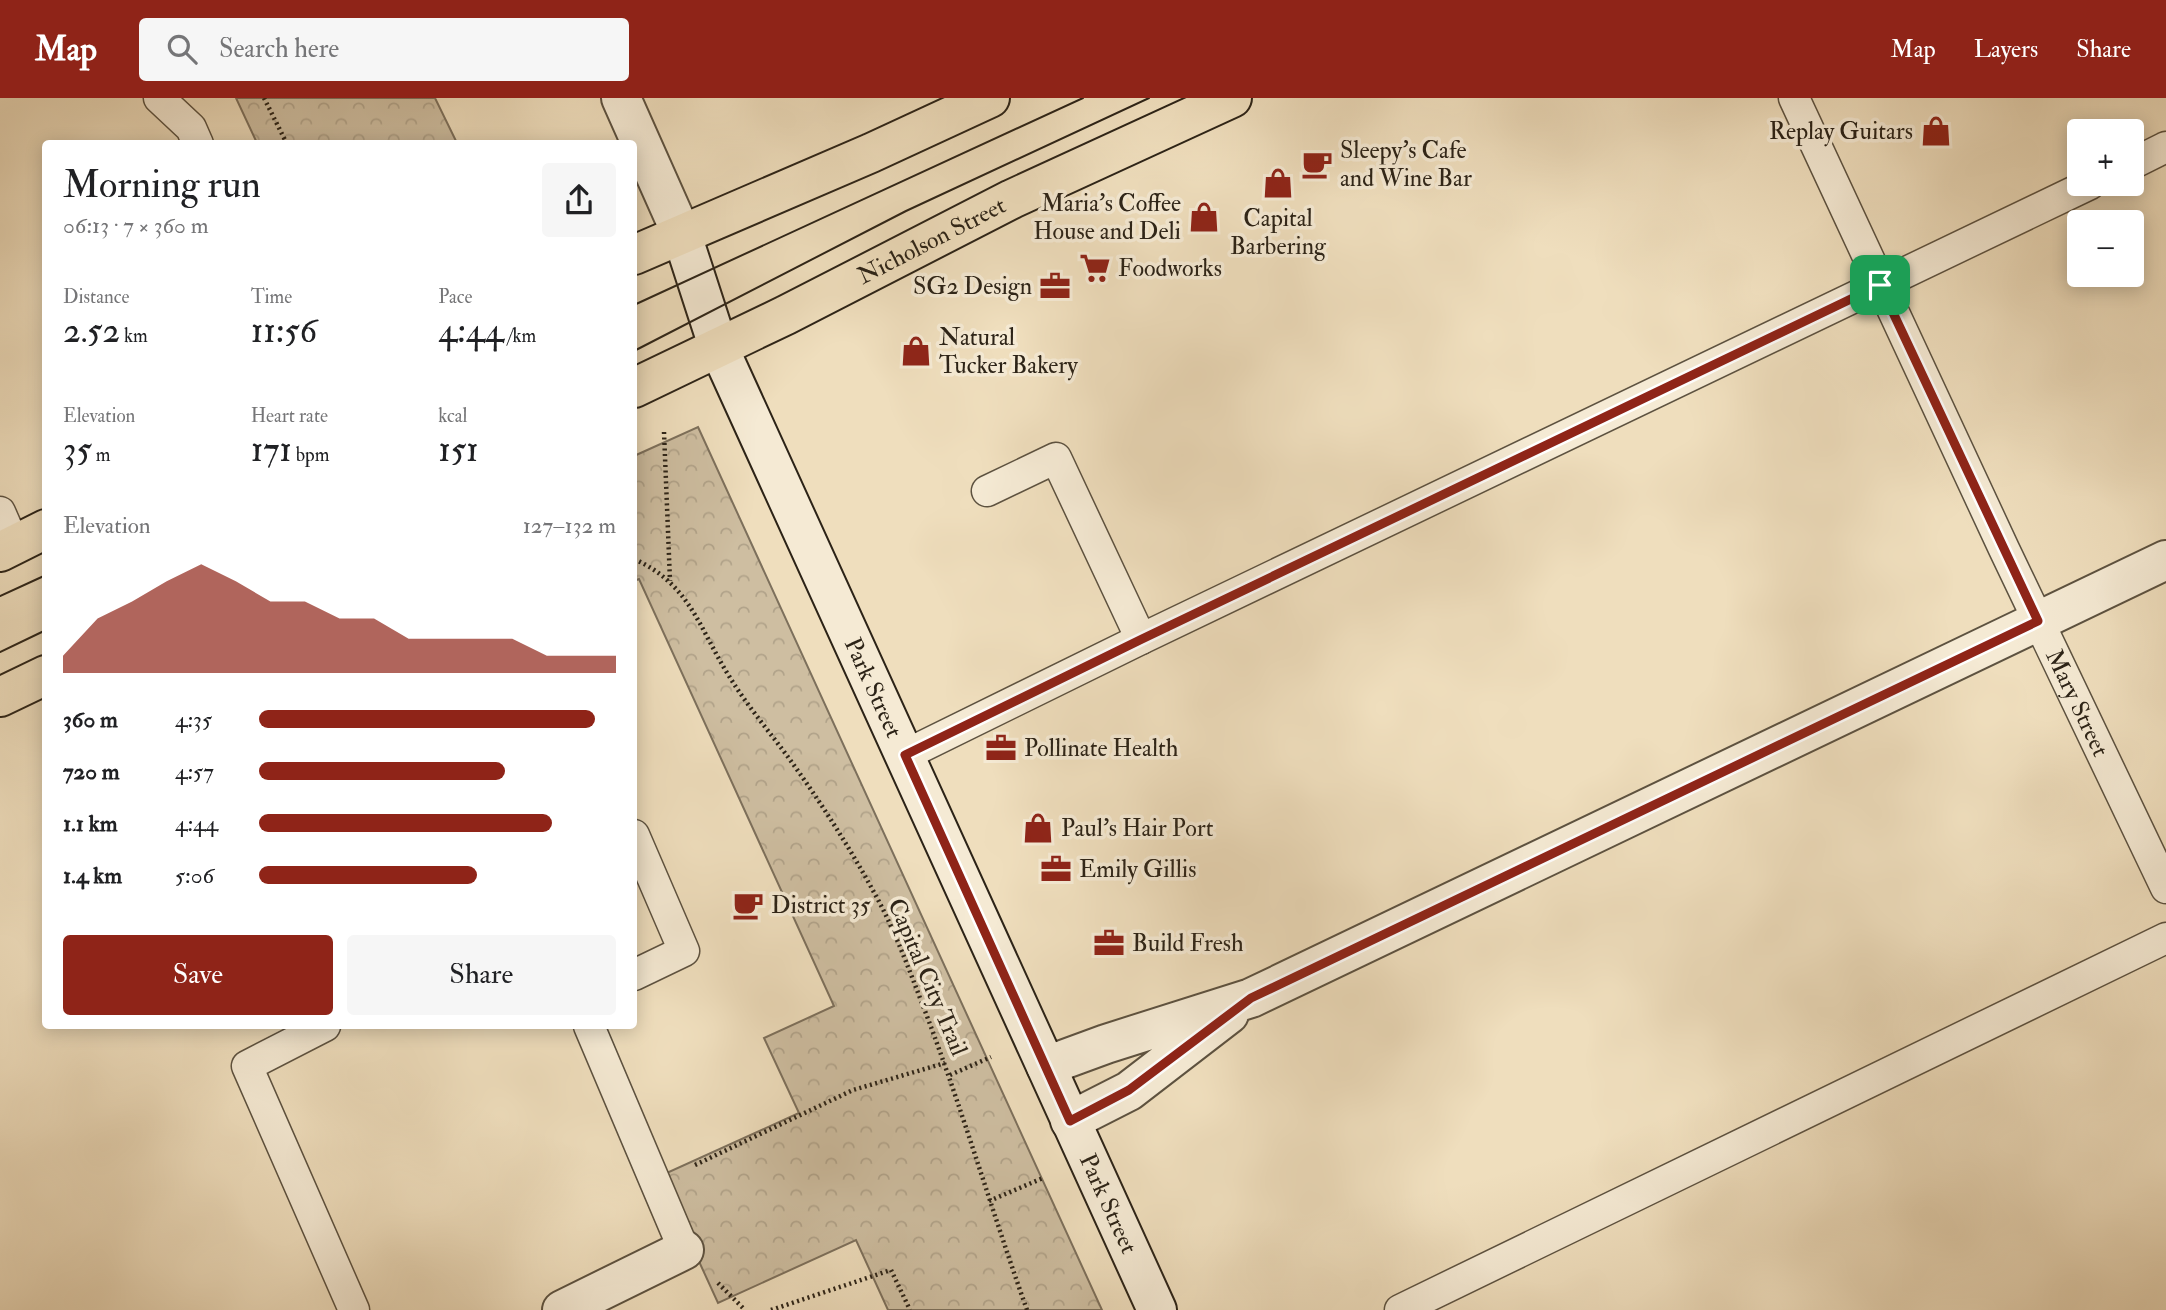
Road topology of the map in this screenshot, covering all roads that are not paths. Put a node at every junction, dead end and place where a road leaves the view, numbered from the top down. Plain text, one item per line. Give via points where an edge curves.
1 (159, 98) edge
2 (621, 98) edge
3 (990, 98) edge
4 (1232, 98) edge
5 (1794, 98) edge
6 (196, 140) edge
7 (2166, 147) edge
8 (2144, 158) edge
9 (2067, 195) edge
10 (682, 234) junction
11 (637, 254) edge
12 (1880, 285) junction
13 (718, 346) junction
14 (637, 386) edge
15 (988, 491) dead end
16 (2166, 560) edge
17 (2038, 621) junction
18 (1142, 639) junction
19 (42, 677) edge
20 (0, 697) edge
21 (905, 755) junction
22 (637, 842) edge
23 (2166, 888) edge
24 (2166, 938) edge
25 (637, 974) edge
26 (1251, 998) junction
27 (320, 1029) edge
28 (590, 1029) edge
29 (1046, 1066) junction
30 (1070, 1121) junction
31 (684, 1250) joint
32 (354, 1310) edge
33 (562, 1310) edge
34 (1157, 1310) edge
35 (1400, 1310) edge

1 - 6 lane via 191,128
2 - 10 street, Park Street
3 - 10 main road
4 - 13 main road, Nicholson Street via 1012,199
5 - 12 lane, Mary Street
7 - 8 lane
9 - 12 lane
10 - 11 main road
10 - 13 street, Park Street
12 - 17 lane, Mary Street
12 - 18 lane
13 - 14 main road, Nicholson Street
13 - 21 street, Park Street
15 - 18 lane via 1056,458
16 - 17 street
17 - 23 lane, Mary Street
17 - 26 street
18 - 21 lane
19 - 20 main road
21 - 29 street, Park Street
22 - 25 lane via 684,951
24 - 35 lane
26 - 29 street
26 - 30 street via 1129,1090
27 - 32 lane via 247,1066
28 - 31 lane
29 - 30 street, Park Street
30 - 34 street, Park Street
31 - 33 street

